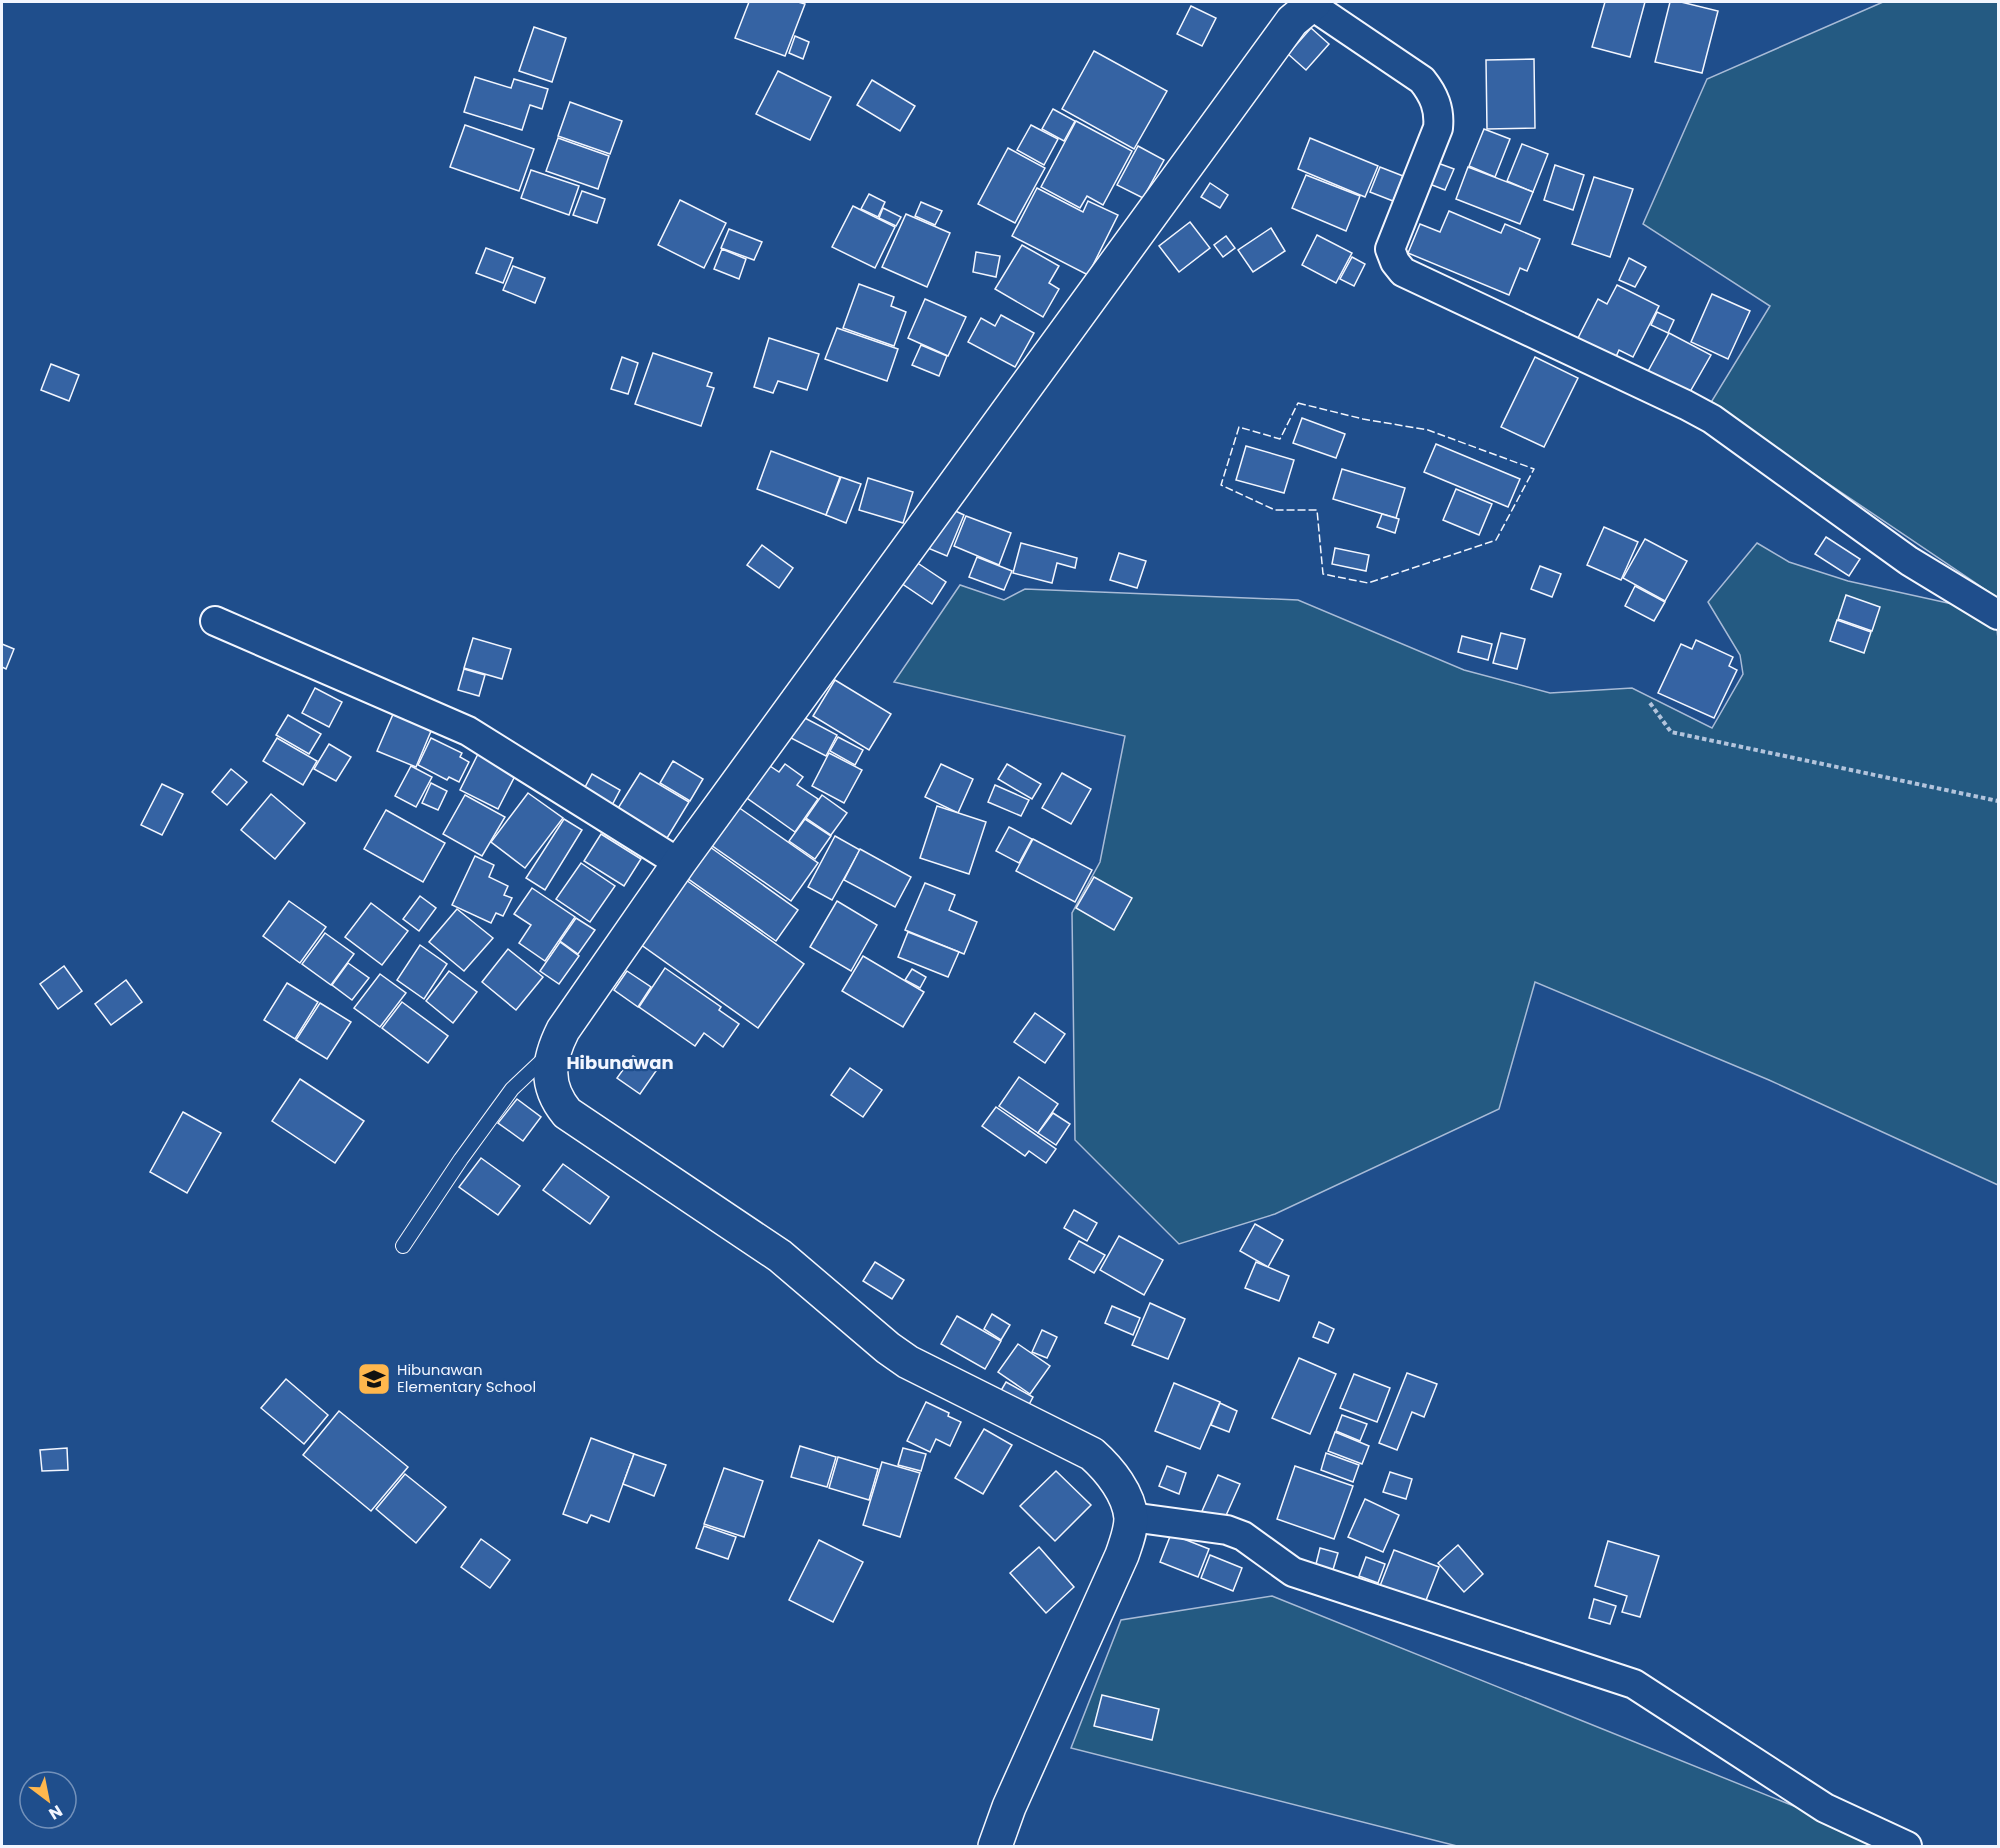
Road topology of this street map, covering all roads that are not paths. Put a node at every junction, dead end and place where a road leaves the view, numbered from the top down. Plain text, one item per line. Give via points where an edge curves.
1 (1313, 3) edge
2 (1998, 615) edge
3 (215, 621) dead end
4 (679, 863) junction
5 (553, 1050) junction
6 (403, 1246) dead end
7 (1131, 1517) junction
8 (995, 1846) edge
9 (1907, 1846) edge

1 - 2 street via 1422,80 1437,103 1438,128 1390,249 1403,272 1712,419 1909,561
1 - 4 street via 1292,21
3 - 4 street via 468,731
4 - 5 street
5 - 6 lane via 512,1089
5 - 7 street via 552,1088 567,1113 780,1256 908,1362 1092,1454 1118,1484
7 - 8 street via 1122,1556
7 - 9 street via 1227,1530 1243,1536 1293,1572 1634,1684 1825,1808

